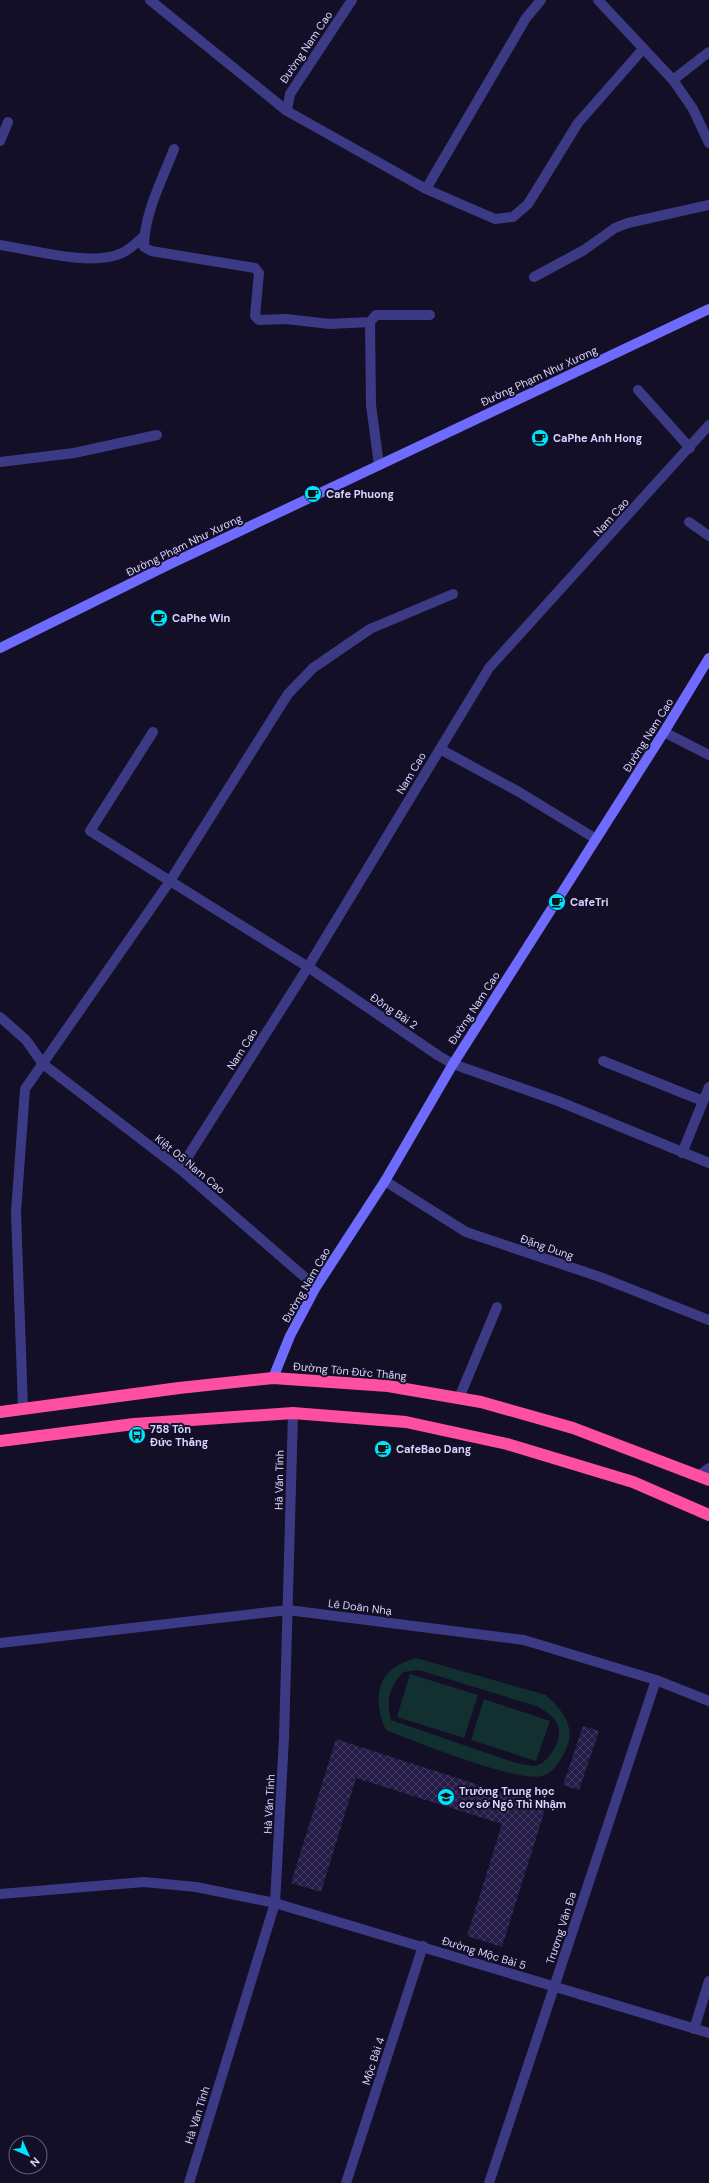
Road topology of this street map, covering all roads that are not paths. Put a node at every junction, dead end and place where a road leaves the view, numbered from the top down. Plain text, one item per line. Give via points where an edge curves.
1 (150, 0) edge
2 (352, 0) edge
3 (541, 0) edge
4 (598, 0) edge
5 (643, 49) junction
6 (709, 52) edge
7 (673, 80) junction
8 (287, 110) junction
9 (8, 122) dead end
10 (0, 140) edge
11 (709, 143) edge
12 (174, 149) dead end
13 (426, 189) junction
14 (709, 205) edge
15 (144, 236) junction
16 (0, 245) edge
17 (534, 277) dead end
18 (709, 309) edge
19 (430, 315) dead end
20 (370, 322) junction
21 (638, 390) dead end
22 (709, 425) edge
23 (157, 435) dead end
24 (690, 448) junction
25 (0, 462) edge
26 (379, 466) junction
27 (689, 522) dead end
28 (709, 536) edge
29 (453, 594) dead end
30 (0, 648) edge
31 (709, 658) edge
32 (153, 732) dead end
33 (664, 732) junction
34 (440, 749) junction
35 (709, 755) edge
36 (596, 839) junction
37 (170, 881) junction
38 (308, 967) junction
39 (0, 1017) edge
40 (602, 1061) dead end
41 (44, 1064) junction
42 (453, 1064) junction
43 (709, 1087) edge
44 (703, 1101) junction
45 (682, 1153) junction
46 (709, 1163) edge
47 (180, 1169) junction
48 (385, 1182) junction
49 (316, 1288) junction
50 (497, 1307) dead end
51 (709, 1320) edge
52 (273, 1378) junction
53 (459, 1398) junction
54 (23, 1408) junction
55 (0, 1412) edge
56 (292, 1413) junction
57 (0, 1441) edge
58 (709, 1468) edge
59 (704, 1477) edge
60 (709, 1515) edge
61 (288, 1610) junction
62 (0, 1643) edge
63 (656, 1680) junction
64 (709, 1701) edge
65 (0, 1894) edge
66 (275, 1902) junction
67 (423, 1946) junction
68 (709, 1981) edge
69 (554, 1987) junction
70 (694, 2029) junction
71 (709, 2033) edge
72 (189, 2183) edge
73 (346, 2183) edge
74 (489, 2183) edge

1 - 8 street
2 - 8 street, Đường Nam Cao via 290,94
3 - 13 street via 526,18
4 - 5 street
5 - 7 street
5 - 13 street via 578,124 528,204 513,217 495,219
6 - 7 street
7 - 11 street via 693,109
8 - 13 street
9 - 10 street
12 - 15 street via 151,209
14 - 17 street via 642,219 615,228 584,250
15 - 16 street via 123,253 112,257 89,259
15 - 20 street via 144,247 151,251 255,268 260,273 255,310 255,316 259,320 286,319 330,324
18 - 26 street, Đường Phạm Như Xương
19 - 20 street via 376,315
20 - 26 street via 371,405
21 - 24 street
22 - 24 street, Nam Cao
23 - 25 street via 74,453
24 - 34 street, Nam Cao via 489,668
26 - 30 street, Đường Phạm Như Xương
27 - 28 street
29 - 37 street via 370,629 313,668 288,694
31 - 33 street, Đường Nam Cao
32 - 37 street, Đồng Bài 2 via 90,831
33 - 35 street
33 - 36 street, Đường Nam Cao
34 - 36 street via 519,792
34 - 38 street, Nam Cao
36 - 42 street, Đường Nam Cao
37 - 38 street, Đồng Bài 2
37 - 41 street
38 - 42 street, Đồng Bài 2
38 - 47 street, Nam Cao
39 - 41 street, Kiệt 05 Nam Cao via 26,1040
40 - 44 street
41 - 47 street, Kiệt 05 Nam Cao
41 - 54 street via 25,1089 16,1212
42 - 45 street, Đồng Bài 2 via 558,1101
42 - 48 street, Đường Nam Cao
43 - 44 street
44 - 45 street
45 - 46 street, Đồng Bài 2
47 - 49 street, Kiệt 05 Nam Cao
48 - 49 street, Đường Nam Cao
48 - 51 street, Đặng Dung via 466,1232 600,1277
49 - 52 street, Đường Nam Cao via 290,1336
50 - 53 street
52 - 53 highway, Đường Tôn Đức Thắng via 388,1386
52 - 54 highway, Đường Tôn Đức Thắng
53 - 59 highway, Đường Tôn Đức Thắng via 573,1428
54 - 55 highway, Đường Tôn Đức Thắng
56 - 57 highway via 134,1424
56 - 60 highway via 406,1422 507,1444 633,1482
56 - 61 street, Hà Văn Tính
58 - 59 street
61 - 62 street, Lê Doãn Nhạ
61 - 63 street, Lê Doãn Nhạ via 524,1640
61 - 66 street, Hà Văn Tính
63 - 64 street, Lê Doãn Nhạ
63 - 69 street, Trương Văn Đa
65 - 66 street, Đường Mộc Bài 5 via 144,1882 196,1887
66 - 67 street, Đường Mộc Bài 5
66 - 72 street, Hà Văn Tính
67 - 69 street, Đường Mộc Bài 5
67 - 73 street, Mộc Bài 4
68 - 70 street
69 - 70 street, Đường Mộc Bài 5
69 - 74 street, Trương Văn Đa
70 - 71 street, Đường Mộc Bài 5

